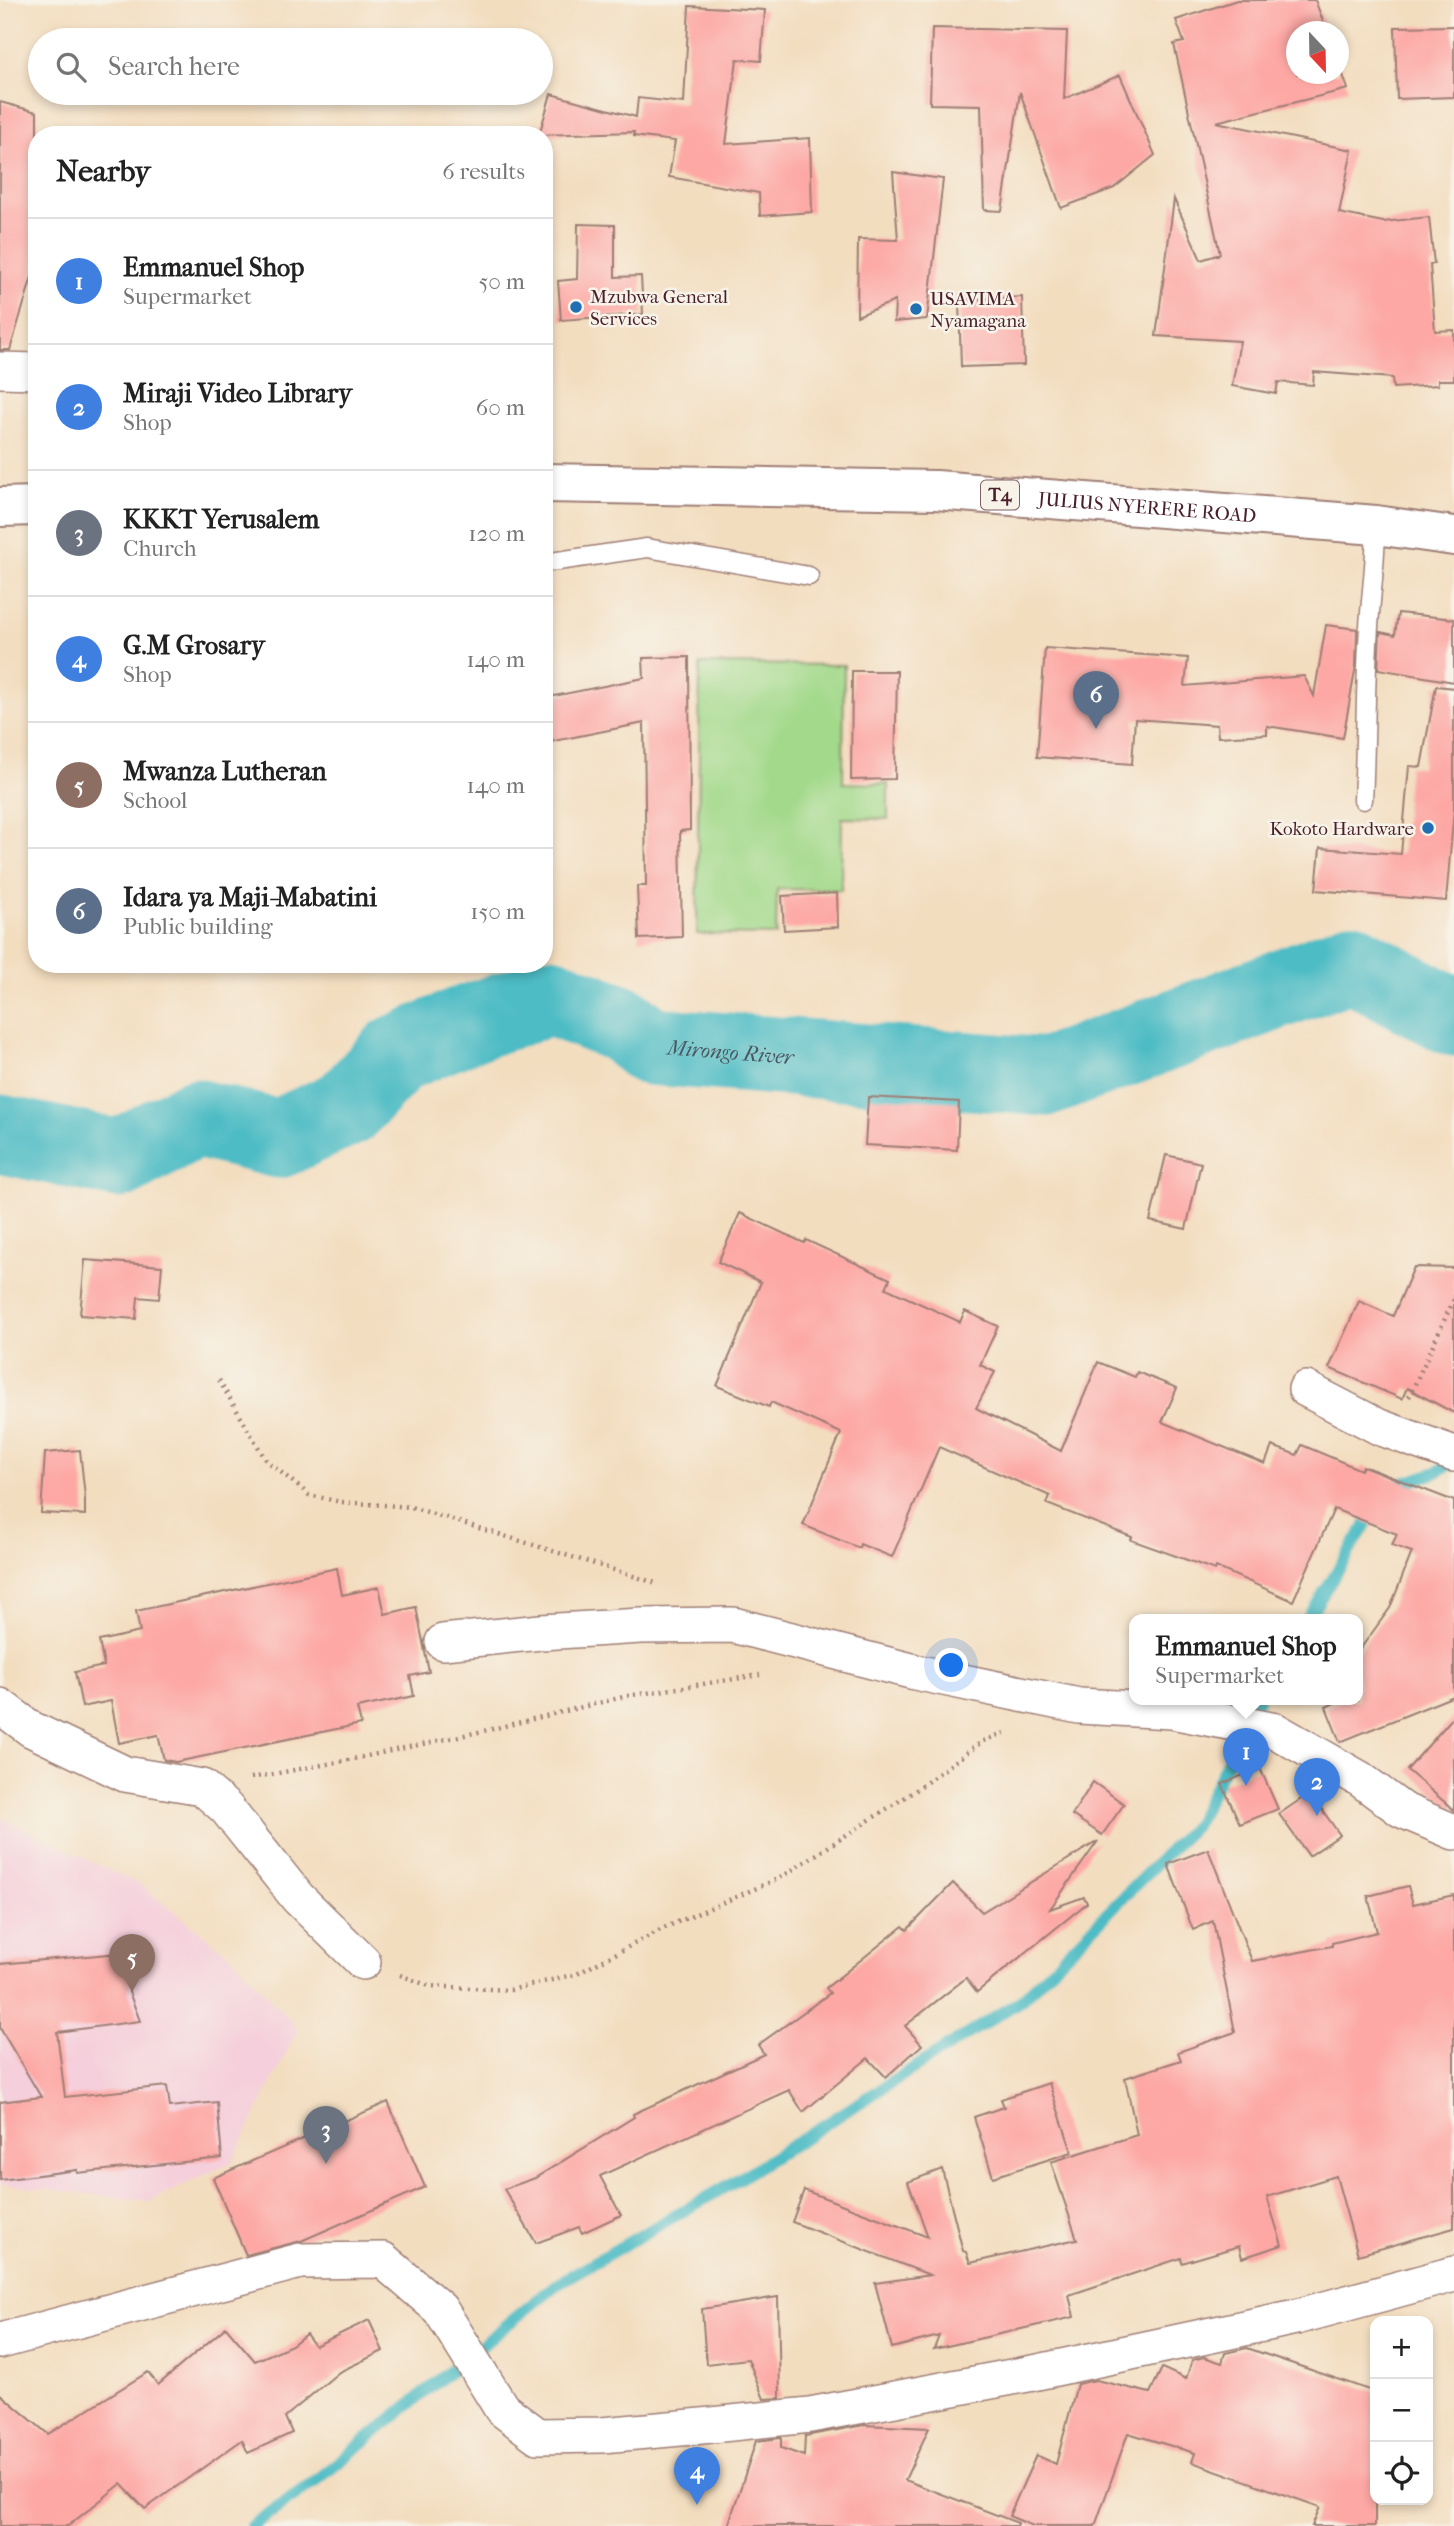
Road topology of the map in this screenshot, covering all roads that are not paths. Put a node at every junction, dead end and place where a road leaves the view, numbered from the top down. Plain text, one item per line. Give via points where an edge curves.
1 (0, 370) edge
2 (28, 371) edge
3 (553, 483) edge
4 (28, 506) edge
5 (0, 508) edge
6 (1376, 526) junction
7 (1454, 536) edge
8 (553, 562) edge
9 (809, 576) dead end
10 (1363, 800) dead end
11 (1306, 1389) dead end
12 (1454, 1454) edge
13 (443, 1642) dead end
14 (0, 1706) edge
15 (1454, 1832) edge
16 (363, 1962) road end
17 (1454, 2274) edge
18 (0, 2341) edge

1 - 2 street
3 - 6 highway, JULIUS NYERERE ROAD / T4 via 936,490
4 - 5 highway
6 - 7 highway, JULIUS NYERERE ROAD / T4
6 - 10 lane
8 - 9 lane via 647,548
11 - 12 street via 1379,1427
13 - 15 street via 553,1631 733,1625 915,1672 1079,1706 1172,1711 1276,1731 1360,1779 1402,1810
14 - 16 street via 32,1729 125,1774 202,1787 226,1808 298,1898
17 - 18 street via 1296,2318 810,2415 602,2435 538,2436 502,2409 440,2309 383,2260 300,2262

